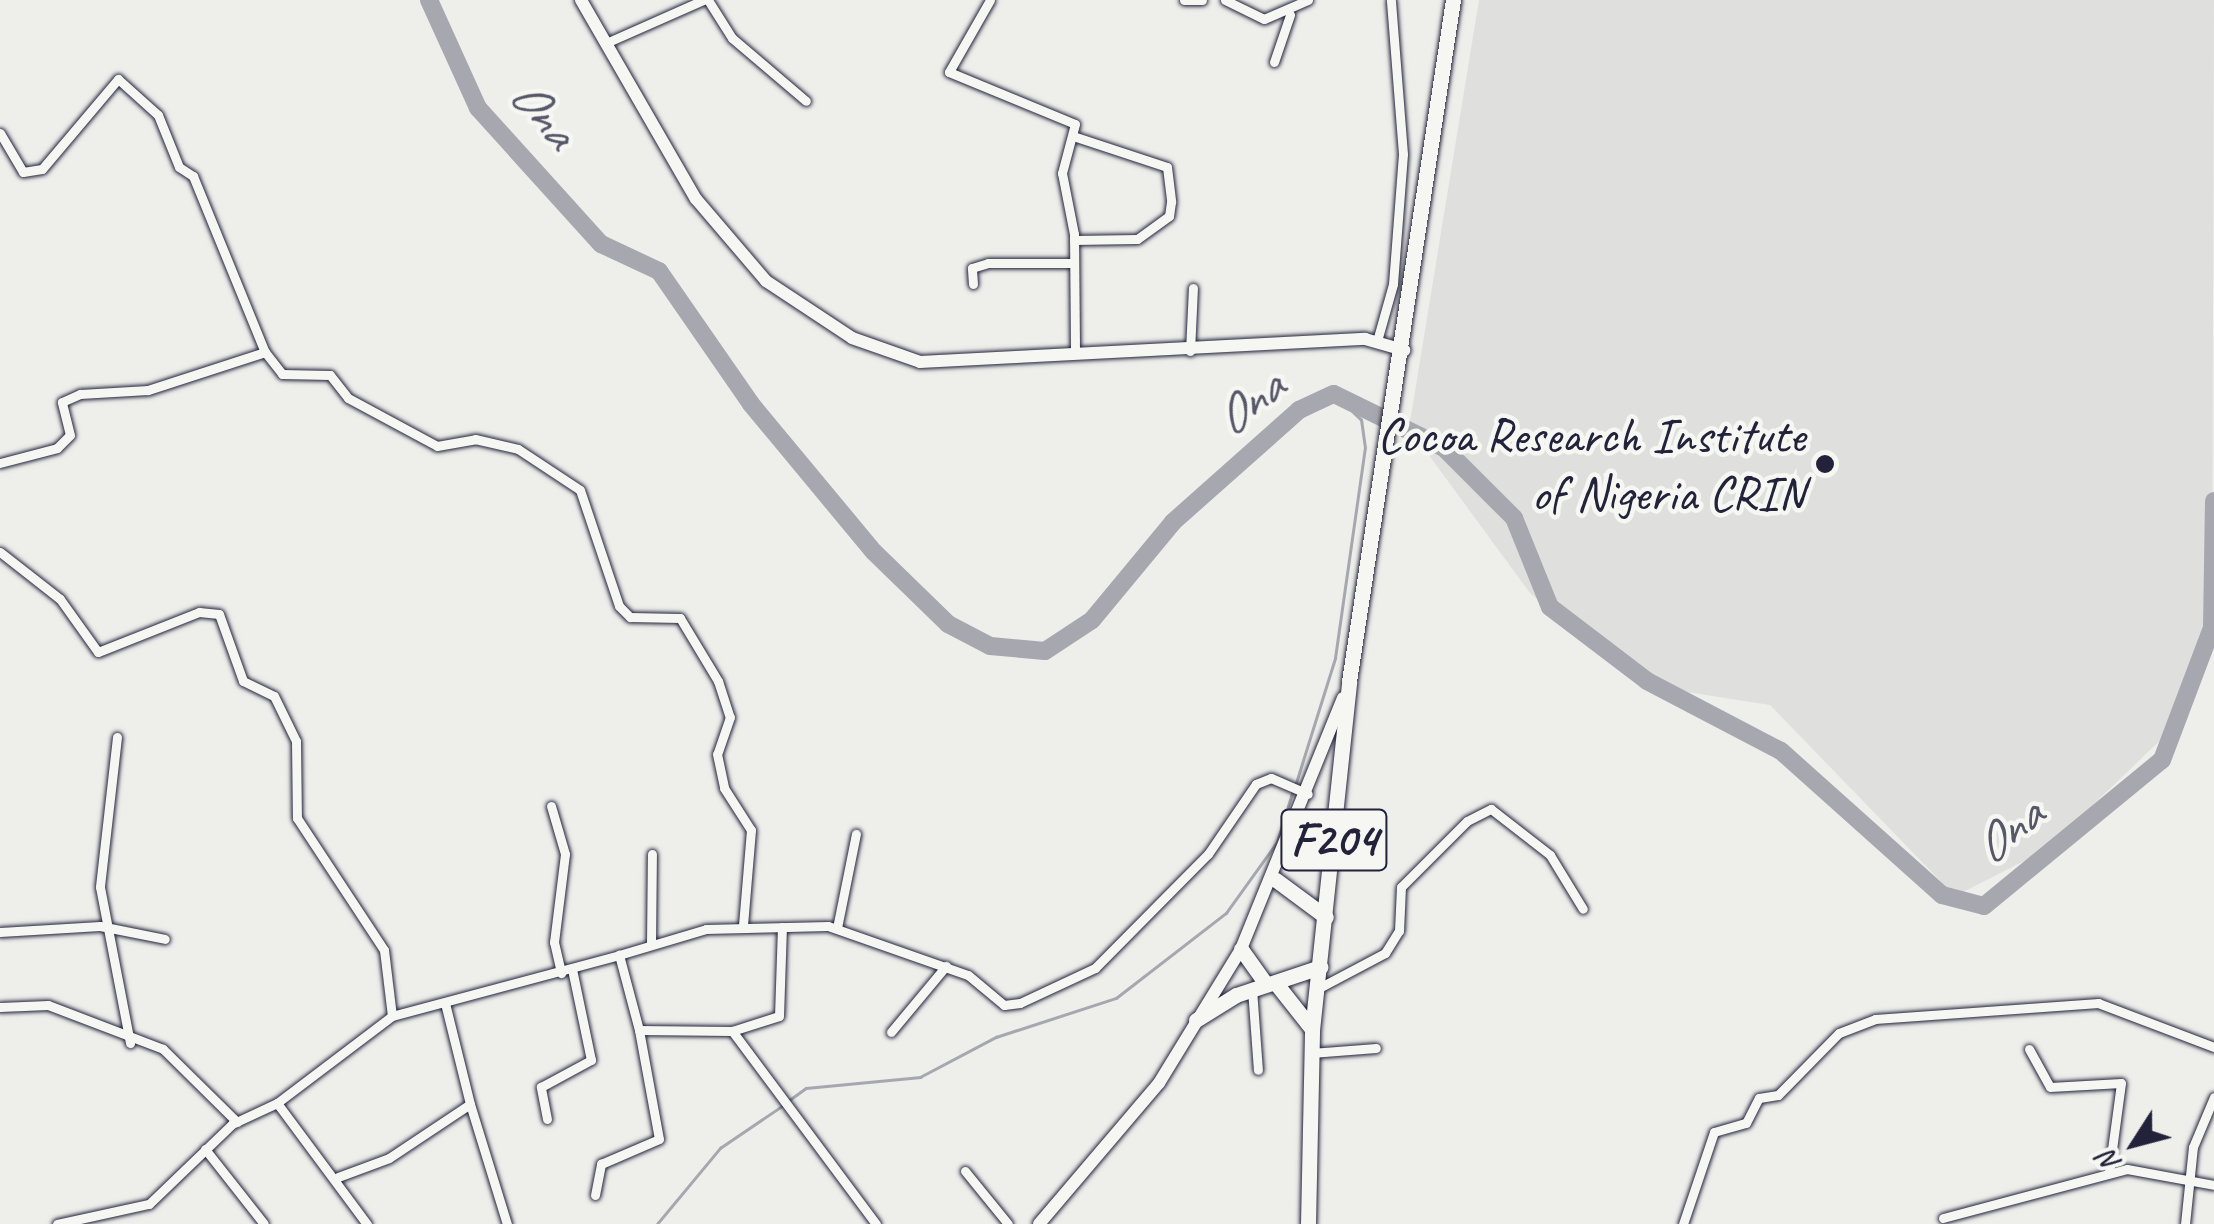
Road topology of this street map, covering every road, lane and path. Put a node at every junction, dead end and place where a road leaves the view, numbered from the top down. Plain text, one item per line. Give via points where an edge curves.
1 (581, 0) edge
2 (706, 0) edge
3 (990, 0) edge
4 (1184, 0) edge
5 (1202, 0) edge
6 (1225, 0) edge
7 (1308, 0) edge
8 (1391, 0) edge
9 (1453, 0) edge
10 (1290, 15) junction
11 (606, 43) junction
12 (1274, 62) dead end
13 (806, 101) dead end
14 (0, 133) edge
15 (1073, 136) junction
16 (1074, 240) junction
17 (1074, 263) junction
18 (973, 284) dead end
19 (1193, 288) dead end
20 (1377, 341) junction
21 (1404, 350) junction
22 (1190, 351) junction
23 (264, 352) junction
24 (1075, 354) junction
25 (0, 464) edge
26 (0, 552) edge
27 (1349, 681) junction
28 (117, 737) dead end
29 (1304, 791) junction
30 (551, 806) dead end
31 (856, 834) dead end
32 (652, 854) dead end
33 (1276, 880) junction
34 (1583, 909) dead end
35 (1326, 917) junction
36 (743, 926) junction
37 (782, 927) junction
38 (837, 928) junction
39 (0, 932) edge
40 (116, 934) junction
41 (166, 938) dead end
42 (650, 944) junction
43 (1241, 949) junction
44 (620, 955) junction
45 (946, 966) junction
46 (1320, 967) junction
47 (567, 971) junction
48 (1265, 986) junction
49 (1317, 990) junction
50 (445, 1003) junction
51 (0, 1007) edge
52 (392, 1016) junction
53 (1196, 1020) junction
54 (638, 1030) junction
55 (1312, 1030) junction
56 (732, 1032) junction
57 (891, 1032) dead end
58 (130, 1043) junction
59 (2214, 1047) edge
60 (1376, 1048) dead end
61 (2029, 1049) dead end
62 (1310, 1053) junction
63 (1258, 1070) dead end
64 (2214, 1097) edge
65 (276, 1103) junction
66 (470, 1104) junction
67 (547, 1120) dead end
68 (236, 1122) junction
69 (206, 1149) junction
70 (965, 1170) dead end
71 (2109, 1172) junction
72 (338, 1177) junction
73 (2191, 1177) junction
74 (2214, 1185) edge
75 (595, 1195) dead end
76 (1954, 1214) junction
77 (1943, 1218) dead end
78 (92, 1220) edge
79 (56, 1224) edge
80 (264, 1224) edge
81 (367, 1224) edge
82 (507, 1224) edge
83 (876, 1224) edge
84 (1008, 1224) edge
85 (1039, 1224) edge
86 (1308, 1224) edge
87 (1683, 1224) edge
88 (1964, 1224) edge
89 (2185, 1224) edge

1 - 11 street
2 - 11 street
2 - 13 street via 732,38
3 - 15 street via 950,72 1060,113 1075,124
4 - 5 street
6 - 10 street via 1264,20
7 - 10 street
8 - 20 street via 1403,154 1393,284
9 - 21 main road, F204
10 - 12 street
11 - 24 street via 696,199 808,317 920,362
14 - 23 street via 23,172 42,168 106,85 118,79 130,88 158,115 178,167 193,176 254,308
15 - 16 street via 1062,173
15 - 16 street via 1167,168 1171,202 1168,216 1137,238
16 - 17 street
17 - 18 street via 988,263 972,268
17 - 24 street
19 - 22 street
20 - 21 street
20 - 22 street
21 - 27 main road, F204
22 - 24 street
23 - 25 street via 148,390 80,394 62,402 70,434 56,448
23 - 36 street via 282,374 330,375 348,398 437,446 475,439 518,449 580,490 619,606 630,617 680,618 718,681 730,717 717,754 724,788 751,830
26 - 52 street via 60,599 98,652 199,612 219,614 243,681 274,696 296,741 297,818 384,950
27 - 29 street
27 - 35 main road, F204
28 - 40 street via 100,887
29 - 33 street
29 - 45 street via 1285,780 1263,779 1245,793 1208,854 1070,986 1004,1005
30 - 47 street via 565,854 554,942
31 - 38 street
32 - 42 street
33 - 35 main road
33 - 43 street
34 - 49 street via 1550,856 1491,809 1440,844 1400,887 1399,930 1385,953
35 - 46 main road, F204
36 - 37 street
36 - 42 street
37 - 38 street
37 - 56 street via 779,1016
38 - 45 street
39 - 40 street via 100,926
40 - 41 street
40 - 58 street
42 - 44 street
43 - 48 main road
43 - 53 street
44 - 47 street
44 - 54 street
45 - 57 street
46 - 48 main road
46 - 49 main road, F204
47 - 50 street
47 - 67 street via 591,1060 541,1086
48 - 53 main road
48 - 55 main road
48 - 63 street
49 - 55 main road, F204
50 - 52 street
50 - 66 street
51 - 58 street via 48,1005
52 - 65 street
53 - 85 street via 1148,1098
54 - 56 street
54 - 75 street via 659,1139 601,1164
55 - 62 main road, F204
56 - 83 street
58 - 68 street via 163,1049
59 - 87 street via 2098,1003 1875,1019 1839,1032 1778,1095 1758,1098 1746,1122 1714,1132
60 - 62 street
61 - 71 street via 2050,1087 2121,1083
62 - 86 main road, F204
64 - 73 street
65 - 68 street
65 - 72 street
66 - 72 street via 389,1158
66 - 82 street
68 - 69 street
69 - 78 street via 150,1204
69 - 80 street
70 - 84 street
71 - 73 street
71 - 76 street
72 - 81 street
73 - 74 street
73 - 89 street
76 - 77 street
76 - 88 street
78 - 79 street

